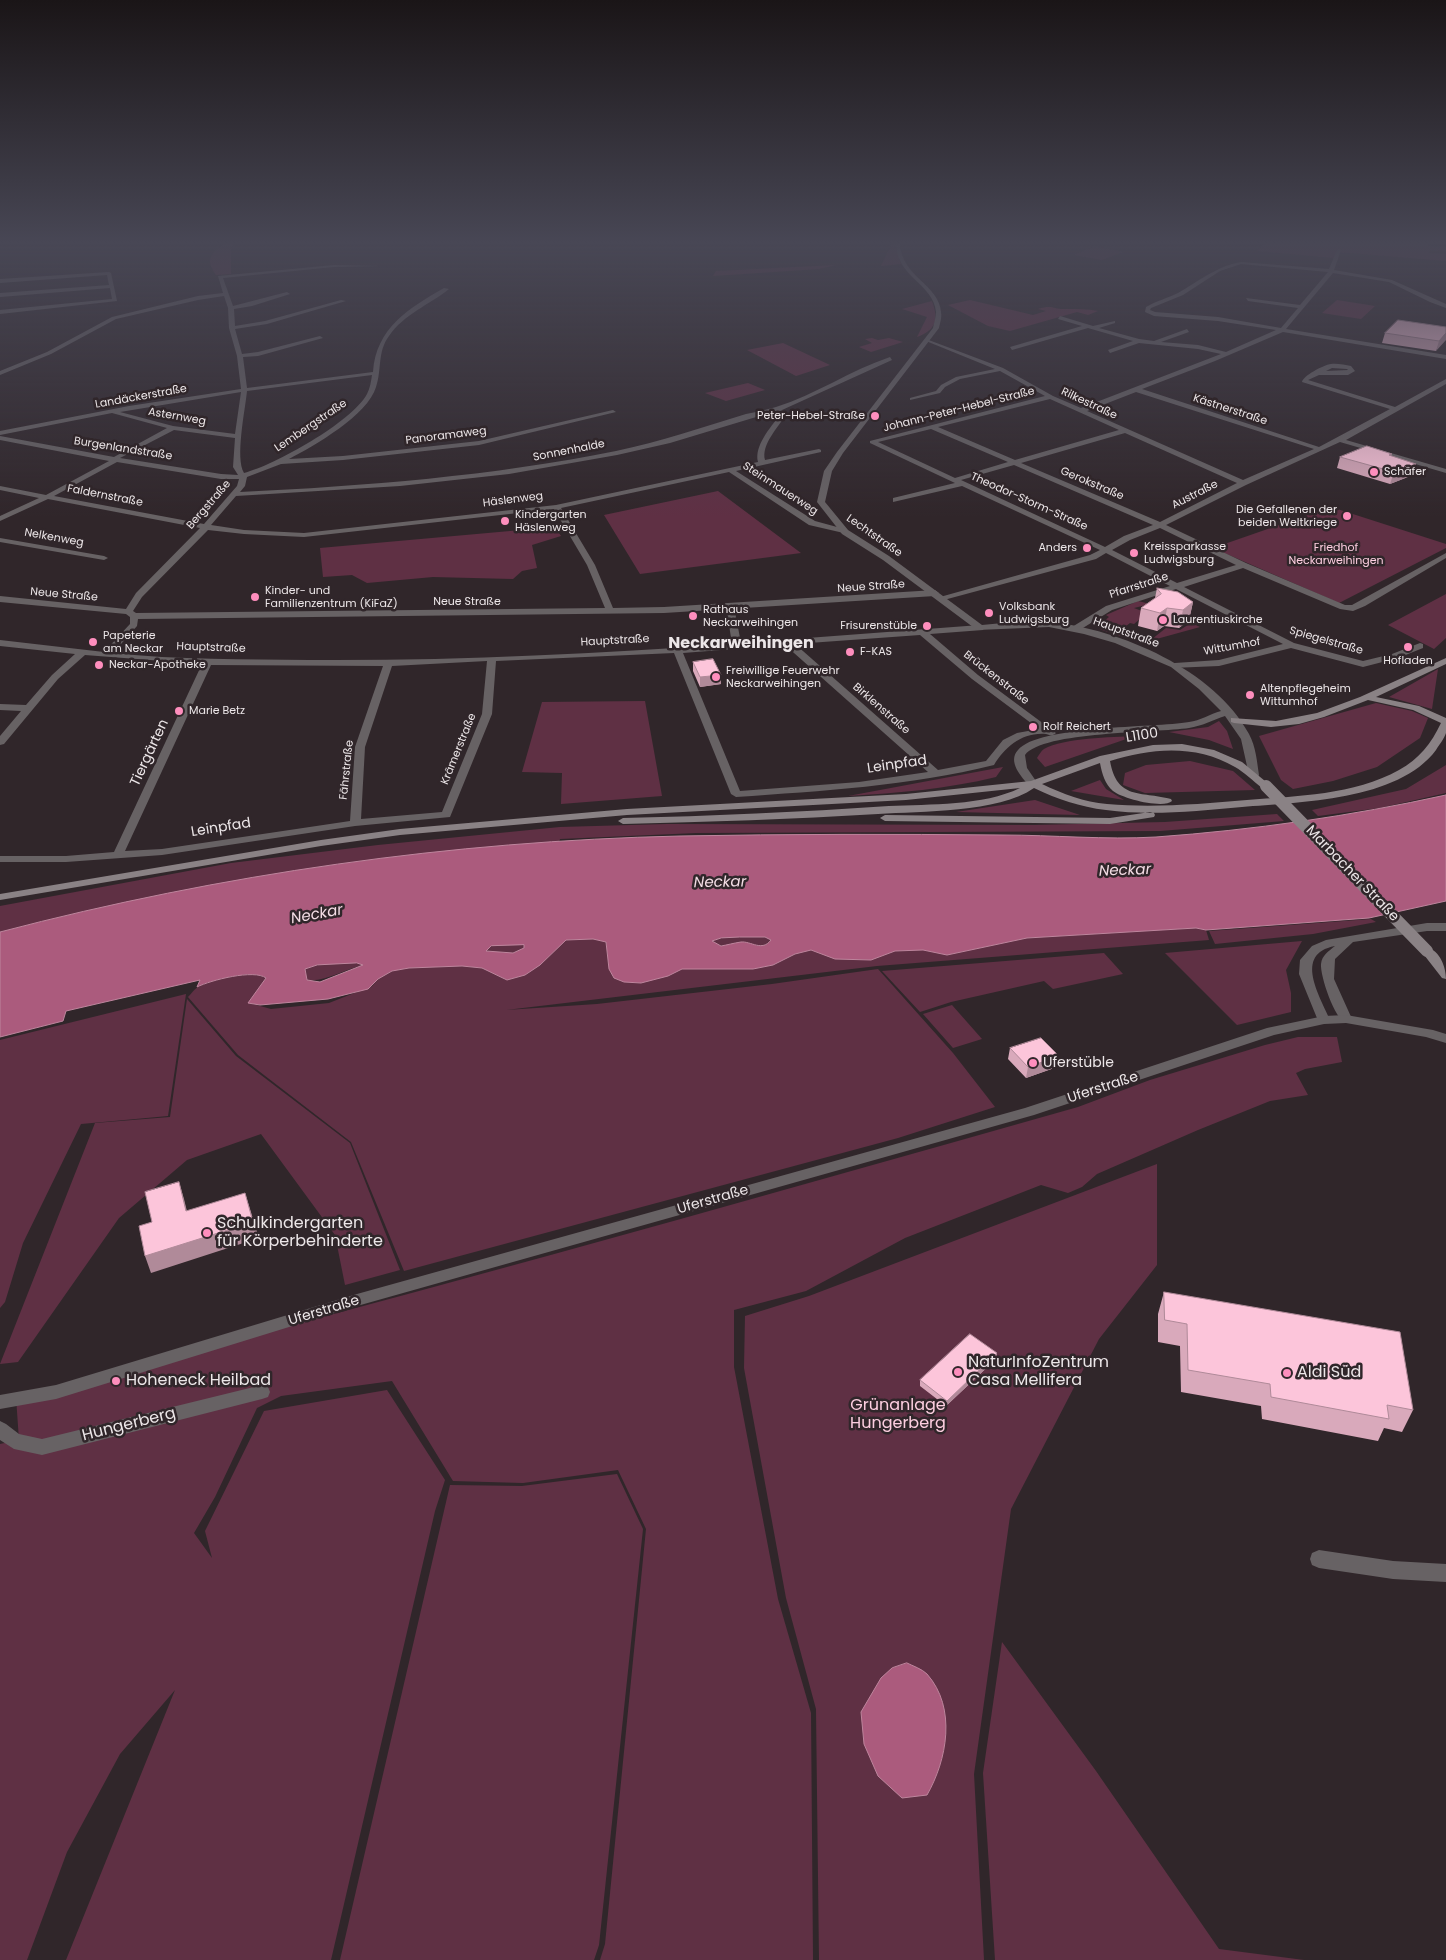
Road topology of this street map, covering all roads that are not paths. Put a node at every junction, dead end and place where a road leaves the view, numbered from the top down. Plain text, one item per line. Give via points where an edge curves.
1 (83, 334) edge
2 (234, 334) edge
3 (389, 334) edge
4 (932, 334) edge
5 (1064, 334) edge
6 (1113, 334) edge
7 (1176, 334) edge
8 (1272, 334) edge
9 (1309, 334) edge
10 (320, 338) dead end
11 (928, 340) junction
12 (1138, 341) junction
13 (1152, 342) junction
14 (1012, 348) dead end
15 (1110, 351) dead end
16 (1226, 354) junction
17 (240, 356) junction
18 (1446, 357) edge
19 (890, 359) dead end
20 (1001, 369) junction
21 (0, 373) edge
22 (375, 373) junction
23 (1318, 373) dead end
24 (1446, 381) edge
25 (244, 390) junction
26 (1137, 390) junction
27 (1051, 397) junction
28 (912, 399) dead end
29 (778, 409) junction
30 (1082, 410) junction
31 (1396, 410) junction
32 (112, 411) junction
33 (614, 412) dead end
34 (931, 427) junction
35 (173, 428) junction
36 (1123, 431) junction
37 (0, 433) edge
38 (240, 437) junction
39 (0, 438) edge
40 (1340, 440) junction
41 (872, 442) joint
42 (1317, 448) junction
43 (819, 451) dead end
44 (115, 460) junction
45 (279, 462) junction
46 (762, 462) junction
47 (1016, 463) junction
48 (732, 471) junction
49 (1446, 471) edge
50 (242, 476) junction
51 (957, 482) junction
52 (1243, 483) junction
53 (0, 488) edge
54 (236, 494) junction
55 (49, 496) junction
56 (896, 500) dead end
57 (556, 507) junction
58 (0, 520) edge
59 (1160, 525) junction
60 (206, 527) junction
61 (845, 532) junction
62 (0, 540) edge
63 (1106, 550) junction
64 (1446, 555) edge
65 (104, 558) dead end
66 (1243, 565) junction
67 (1176, 586) junction
68 (935, 593) junction
69 (0, 599) edge
70 (943, 599) junction
71 (610, 610) junction
72 (731, 612) dead end
73 (131, 614) junction
74 (980, 628) junction
75 (1075, 629) junction
76 (923, 633) junction
77 (787, 642) junction
78 (0, 643) edge
79 (1291, 645) junction
80 (737, 646) junction
81 (1420, 646) dead end
82 (676, 650) junction
83 (83, 652) junction
84 (106, 654) junction
85 (492, 660) junction
86 (1446, 661) edge
87 (208, 662) junction
88 (388, 663) junction
89 (1175, 666) junction
90 (1364, 697) junction
91 (0, 707) edge
92 (29, 708) junction
93 (1230, 716) junction
94 (1446, 722) edge
95 (1048, 731) junction
96 (1062, 737) junction
97 (0, 742) edge
98 (1104, 758) junction
99 (936, 774) junction
100 (1254, 775) junction
101 (1033, 784) junction
102 (1219, 806) junction
103 (446, 815) joint
104 (826, 815) junction
105 (552, 820) junction
106 (355, 824) junction
107 (118, 855) junction
108 (0, 859) edge
109 (0, 897) edge
110 (1446, 927) edge
111 (1350, 940) junction
112 (1446, 975) edge
113 (1346, 1019) junction
114 (1324, 1020) junction
115 (1446, 1028) edge
116 (1428, 1033) junction
117 (1446, 1039) edge
118 (262, 1392) dead end
119 (0, 1402) edge
120 (0, 1429) edge
121 (1319, 1559) dead end
122 (1446, 1573) edge

1 - 21 street
2 - 17 street, Bergstraße
3 - 22 street, Lembergstraße via 378,352
4 - 11 street
5 - 14 street
6 - 12 street
7 - 13 street
8 - 16 street
9 - 18 street
10 - 17 street
11 - 20 street, Rilkestraße
11 - 61 street, Lechtstraße via 828,471 821,502
12 - 13 street
12 - 15 street
13 - 16 street
16 - 26 street
17 - 25 street, Bergstraße
19 - 29 street, Sonnenhalde
20 - 27 street, Rilkestraße
20 - 28 street via 954,379 942,385 938,392
22 - 25 street, Landäckerstraße
22 - 45 street, Lembergstraße via 374,387 366,401 342,422
23 - 31 street via 1304,381
24 - 31 street, Austraße
25 - 32 street, Landäckerstraße
25 - 38 street, Bergstraße
26 - 30 street
26 - 42 street, Kästnerstraße
27 - 30 street, Rilkestraße
27 - 34 street, Johann-Peter-Hebel-Straße
29 - 46 street via 783,415 769,434 760,455
29 - 54 street, Sonnenhalde via 671,441 518,471 381,486
30 - 36 street, Rilkestraße
31 - 40 street, Austraße
32 - 35 street, Asternweg
32 - 37 street, Landäckerstraße
33 - 45 street, Panoramaweg via 478,443
34 - 41 street, Johann-Peter-Hebel-Straße
34 - 47 street, Gerokstraße
35 - 38 street, Asternweg
35 - 44 street
36 - 47 street
36 - 52 street, Rilkestraße
38 - 50 street, Bergstraße via 237,450
39 - 44 street, Burgenlandstraße
40 - 42 street, Austraße
40 - 49 street
41 - 51 street, Theodor-Storm-Straße
42 - 52 street, Austraße
43 - 46 street, Häslenweg
44 - 50 street, Burgenlandstraße
44 - 55 street
45 - 50 street, Lembergstraße
46 - 48 street, Häslenweg
47 - 51 street
47 - 59 street, Gerokstraße
48 - 57 street, Häslenweg
48 - 61 street, Steinmauerweg via 812,523
50 - 54 street, Bergstraße
51 - 56 street
51 - 63 street, Theodor-Storm-Straße
52 - 59 street, Austraße
53 - 55 street, Faldernstraße
54 - 60 street, Bergstraße
55 - 58 street
55 - 60 street, Faldernstraße
57 - 60 street, Häslenweg via 304,535
57 - 71 street via 591,565
59 - 63 street, Austraße
59 - 66 street, Gerokstraße
60 - 73 street, Bergstraße via 139,595
61 - 68 street, Lechtstraße
62 - 65 street, Nelkenweg
63 - 67 street, Theodor-Storm-Straße
63 - 70 street, Austraße via 1064,566
64 - 66 street, Gerokstraße via 1362,604 1349,608 1337,606
66 - 67 street, Pfarrstraße
67 - 75 street, Pfarrstraße via 1109,608
67 - 79 street, Spiegelstraße
68 - 70 street, Lechtstraße
68 - 71 street, Neue Straße via 719,607
69 - 73 street, Neue Straße
70 - 74 street, Lechtstraße
71 - 73 street, Neue Straße
72 - 80 street
73 - 84 street, Bergstraße via 134,624
74 - 75 street, Hauptstraße via 1047,624
74 - 76 street, Hauptstraße
75 - 89 street, Hauptstraße
76 - 77 street, Hauptstraße
76 - 95 street, Brückenstraße via 975,677
77 - 80 street, Hauptstraße
77 - 99 street, Birklenstraße
78 - 83 street, Hauptstraße
79 - 81 street, Spiegelstraße via 1362,664
79 - 89 street, Wittumhof via 1219,663
80 - 82 street, Hauptstraße
82 - 85 street, Hauptstraße
82 - 99 street, Leinpfad via 736,794 859,785
83 - 84 street, Hauptstraße
83 - 92 street via 55,677
84 - 87 street, Hauptstraße
85 - 88 street, Hauptstraße
85 - 103 street, Krämerstraße via 487,714
86 - 90 main road
87 - 88 street, Hauptstraße
87 - 107 street, Tiergärten
88 - 106 street, Fährstraße via 360,746
89 - 93 street, Hauptstraße
90 - 93 main road via 1293,722 1261,724
90 - 94 main road via 1416,708
91 - 92 street
92 - 97 street
93 - 96 street via 1190,725
93 - 100 street, Hauptstraße via 1245,736
94 - 102 main road via 1438,742 1423,759 1373,784 1300,799
95 - 96 street, Brückenstraße
95 - 99 street, Leinpfad via 1017,737 998,747 990,763
96 - 101 street via 1033,743 1022,750 1018,758 1021,768
98 - 100 main road, L1100 via 1152,746 1174,746 1225,758
98 - 101 main road, L1100
98 - 102 main road via 1109,782 1123,793 1135,798
100 - 112 main road, Marbacher Straße, bridge via 1427,951
101 - 102 main road via 1065,798 1105,807
101 - 104 main road via 1005,799 976,804
101 - 105 main road via 906,797 626,812
102 - 104 main road via 1110,821 928,820
103 - 106 street, Leinpfad
104 - 105 main road via 691,820
105 - 109 main road via 400,832 321,843
106 - 107 street, Leinpfad via 162,852
107 - 108 street, Leinpfad
110 - 111 street via 1427,927
111 - 113 street via 1336,950 1327,963 1328,979
111 - 114 street via 1326,944 1306,960 1304,974
113 - 114 street, Uferstraße
113 - 116 street, Uferstraße
114 - 119 street, Uferstraße via 1239,1040 1136,1078 1029,1112 357,1300 56,1392
115 - 116 street, Uferstraße
116 - 117 street, Uferstraße
118 - 120 street, Hungerberg via 42,1447 14,1441
121 - 122 street via 1393,1570

